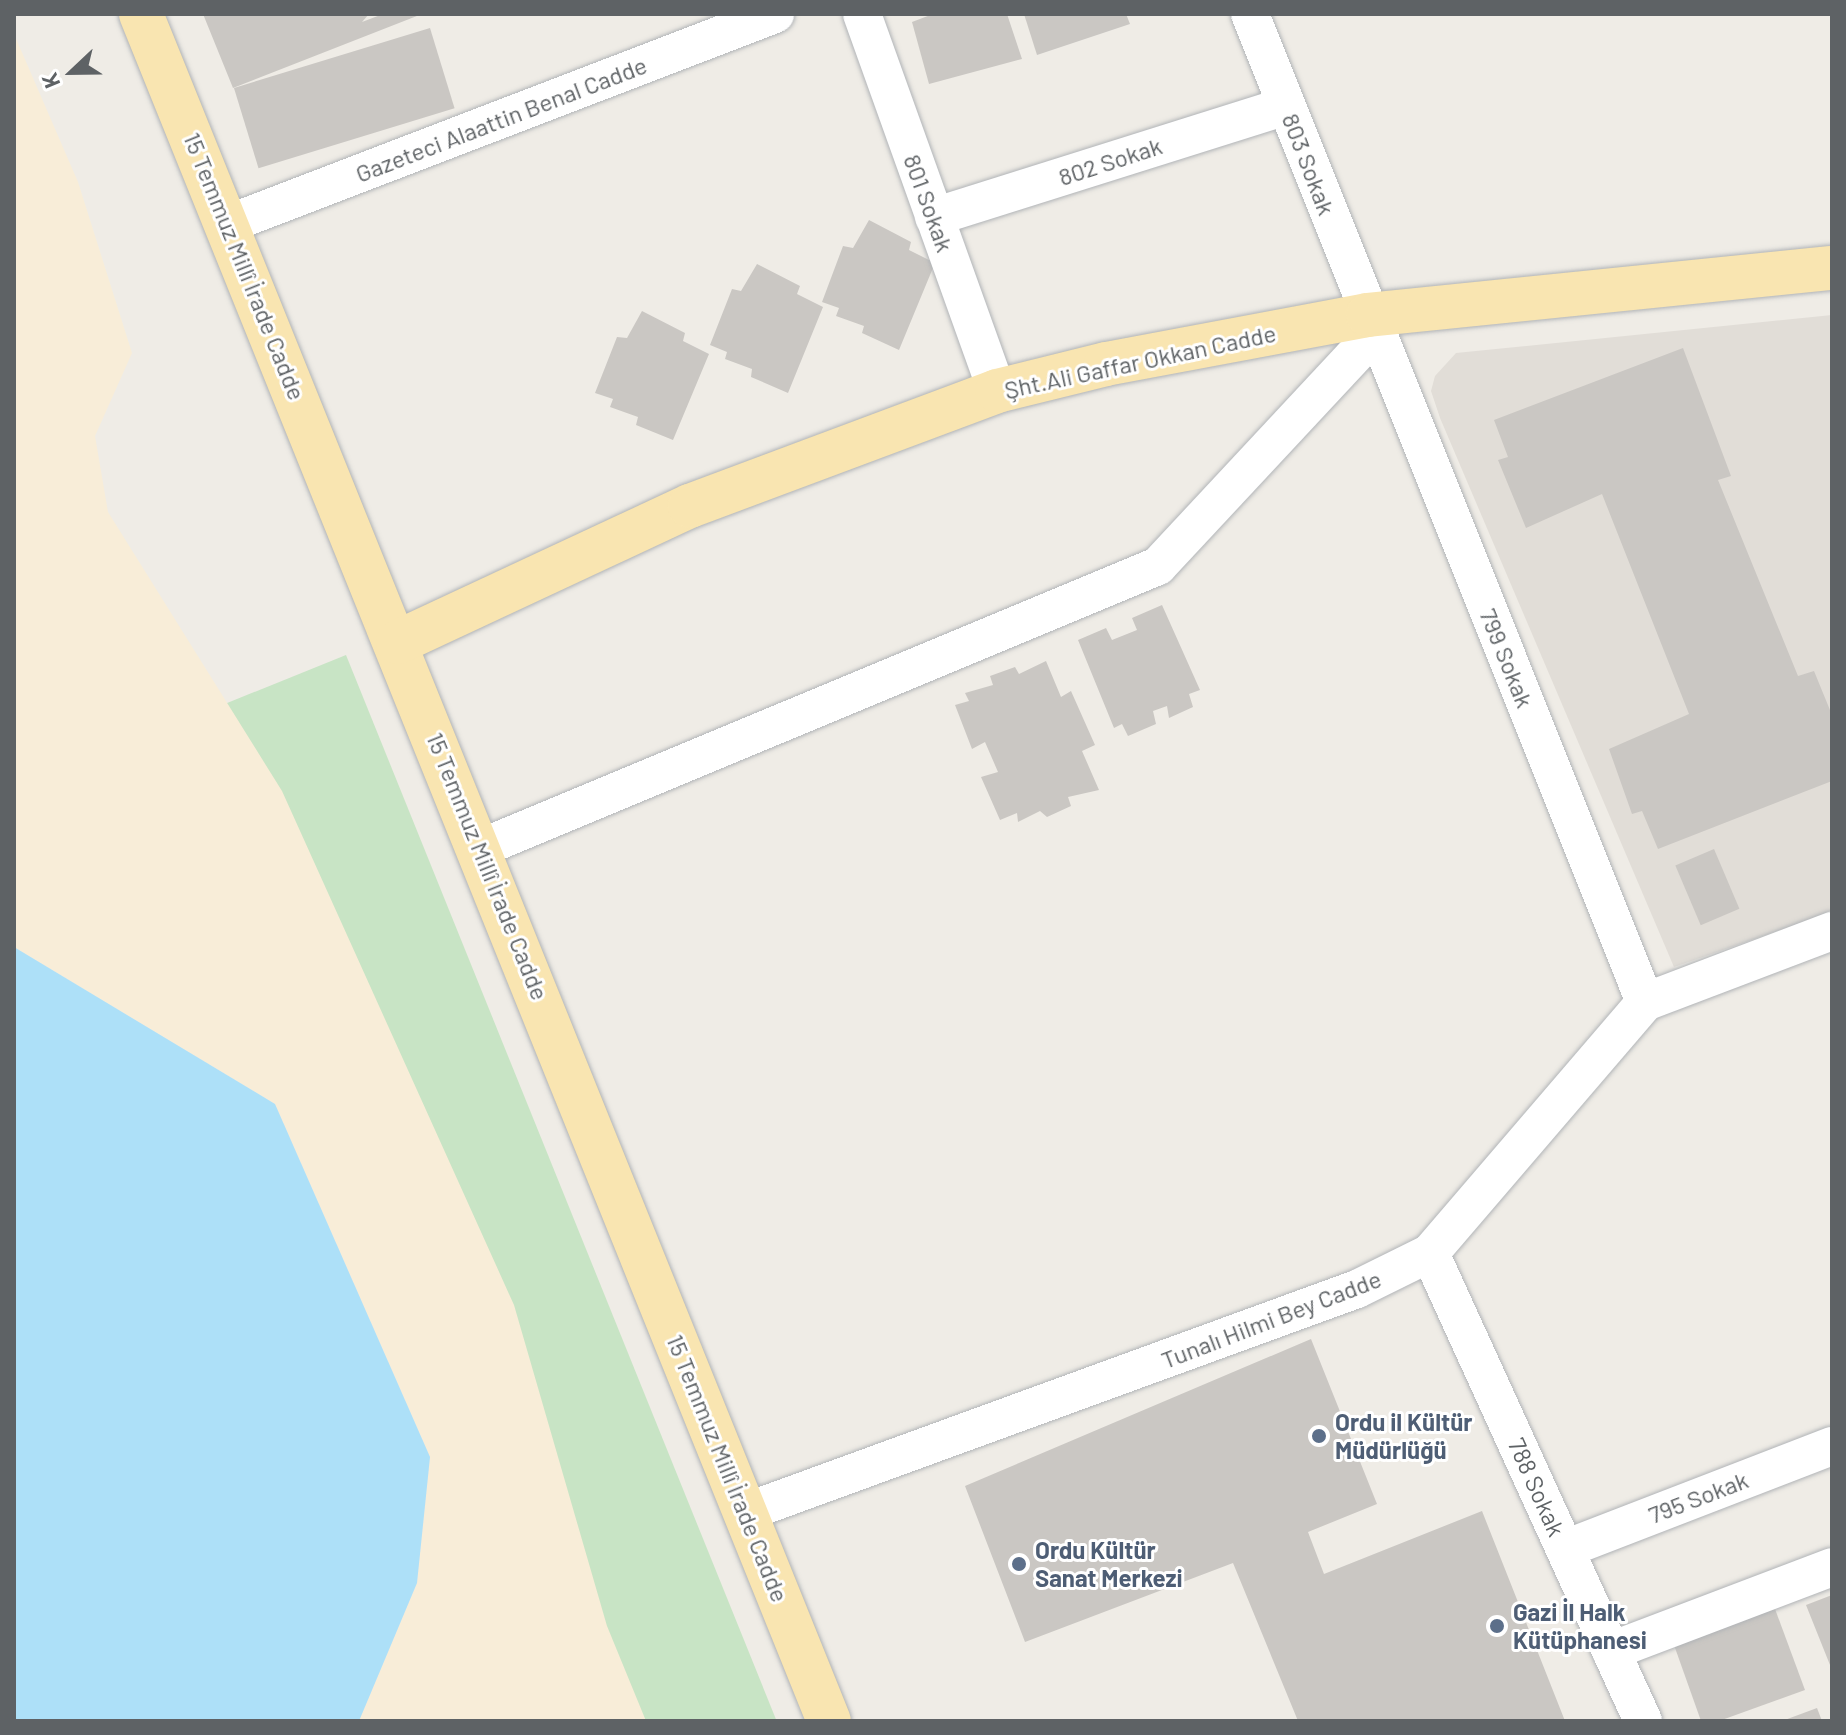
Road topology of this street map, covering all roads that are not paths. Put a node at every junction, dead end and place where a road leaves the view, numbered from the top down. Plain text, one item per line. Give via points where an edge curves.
1 (141, 14) edge
2 (775, 14) edge
3 (862, 14) edge
4 (1250, 14) edge
5 (1286, 106) junction
6 (934, 217) junction
7 (228, 224) junction
8 (1832, 268) edge
9 (1372, 323) junction
10 (997, 391) junction
11 (398, 642) junction
12 (481, 848) junction
13 (1832, 931) edge
14 (1645, 1002) junction
15 (1430, 1253) junction
16 (1832, 1446) edge
17 (746, 1512) junction
18 (1565, 1549) junction
19 (1832, 1567) edge
20 (1611, 1651) junction
21 (829, 1721) edge
22 (1643, 1721) edge

1 - 7 main road, 15 Temmuz Millî İrade Cadde
2 - 7 street, Gazeteci Alaattin Benal Cadde
3 - 6 street, 801 Sokak
4 - 5 street, 803 Sokak
5 - 6 street, 802 Sokak
5 - 9 street, 803 Sokak
6 - 10 street, 801 Sokak
7 - 11 main road, 15 Temmuz Millî İrade Cadde
8 - 9 main road, Şht.Ali Gaffar Okkan Cadde
9 - 10 main road, Şht.Ali Gaffar Okkan Cadde via 1106,364
9 - 12 street via 1158,566
9 - 14 street, 799 Sokak
10 - 11 main road, Şht.Ali Gaffar Okkan Cadde via 690,506
11 - 12 main road, 15 Temmuz Millî İrade Cadde
12 - 17 main road, 15 Temmuz Millî İrade Cadde
13 - 14 street, Tunalı Hilmi Bey Cadde
14 - 15 street, Tunalı Hilmi Bey Cadde
15 - 17 street, Tunalı Hilmi Bey Cadde via 1357,1289
15 - 18 street, 788 Sokak
16 - 18 street, 795 Sokak
17 - 21 main road, 15 Temmuz Millî İrade Cadde
18 - 20 street, 788 Sokak
19 - 20 street
20 - 22 street, 788 Sokak

